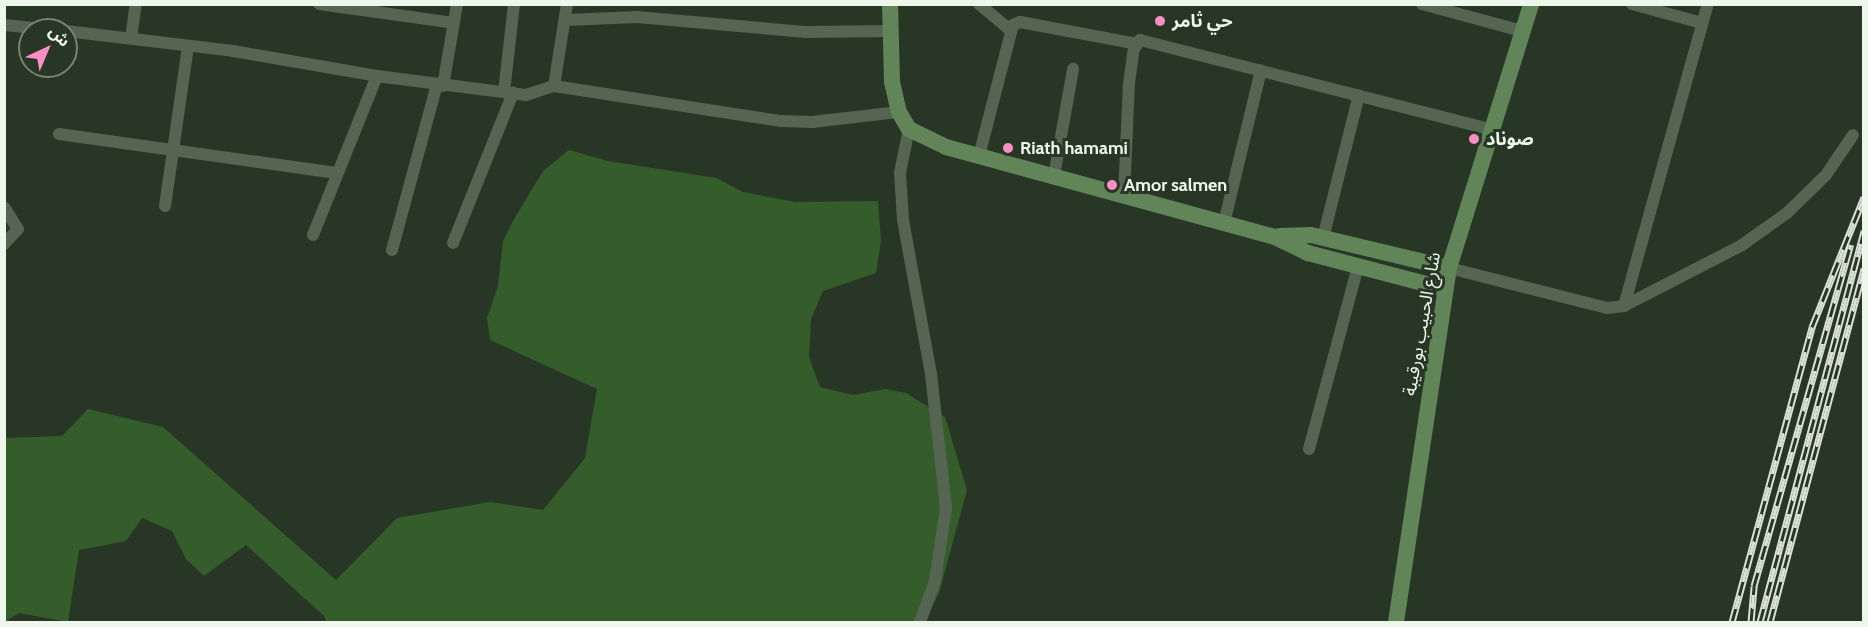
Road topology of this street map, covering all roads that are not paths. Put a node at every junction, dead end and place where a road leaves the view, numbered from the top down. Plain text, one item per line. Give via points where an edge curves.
1 (136, 4) edge
2 (319, 4) edge
3 (457, 4) edge
4 (514, 4) edge
5 (567, 4) edge
6 (890, 4) edge
7 (979, 4) edge
8 (1422, 4) edge
9 (1531, 4) edge
10 (1632, 4) edge
11 (1708, 4) edge
12 (566, 20) junction
13 (454, 23) junction
14 (1702, 23) junction
15 (1010, 30) junction
16 (891, 31) junction
17 (1522, 31) junction
18 (78, 32) edge
19 (131, 39) junction
20 (1137, 44) junction
21 (188, 46) junction
22 (1073, 69) dead end
23 (1261, 70) junction
24 (377, 76) junction
25 (440, 85) junction
26 (554, 86) junction
27 (509, 93) junction
28 (1359, 95) junction
29 (899, 112) junction
30 (909, 129) junction
31 (1490, 129) junction
32 (59, 134) dead end
33 (1853, 135) dead end
34 (174, 149) junction
35 (979, 156) junction
36 (336, 173) junction
37 (1054, 176) junction
38 (1124, 195) junction
39 (165, 206) dead end
40 (4, 207) edge
41 (1224, 223) junction
42 (313, 235) dead end
43 (1275, 237) junction
44 (1323, 238) junction
45 (453, 243) dead end
46 (4, 244) edge
47 (392, 250) dead end
48 (1358, 266) junction
49 (1449, 268) junction
50 (1445, 289) junction
51 (1624, 306) junction
52 (1309, 450) dead end
53 (920, 622) edge
54 (1396, 622) edge

1 - 19 street
2 - 13 street
3 - 13 street
4 - 27 street
5 - 12 street
6 - 16 main road
7 - 15 street
8 - 17 street
9 - 17 main road, شارع الحبيب بورقيبة
10 - 14 street
11 - 14 street
12 - 16 street via 637,17 806,32
12 - 26 street
13 - 25 street
14 - 51 street
15 - 20 street via 1020,22
15 - 35 street
16 - 29 main road via 892,82
17 - 31 main road, شارع الحبيب بورقيبة
18 - 19 street
19 - 21 street
20 - 23 street via 1146,40
20 - 38 street via 1129,83
21 - 24 street
21 - 34 street
22 - 37 street
23 - 28 street
23 - 41 street
24 - 25 street
24 - 36 street
25 - 27 street
25 - 47 street
26 - 27 street via 539,94
26 - 29 street via 781,121 812,123
27 - 45 street
28 - 31 street
28 - 44 street
29 - 30 main road
30 - 35 main road via 946,147
30 - 53 street via 900,173 903,220 931,374 946,508 937,571
31 - 49 main road, شارع الحبيب بورقيبة
32 - 34 street
33 - 51 street via 1826,175 1787,213 1733,250
34 - 36 street
34 - 39 street
35 - 37 main road
36 - 42 street
37 - 38 main road
38 - 41 main road
40 - 46 street via 18,229
41 - 43 main road
43 - 44 main road
43 - 48 main road via 1308,253
44 - 49 main road
48 - 50 main road
48 - 52 street
49 - 50 main road, شارع الحبيب بورقيبة
49 - 51 street via 1607,308
50 - 54 main road, شارع الحبيب بورقيبة

